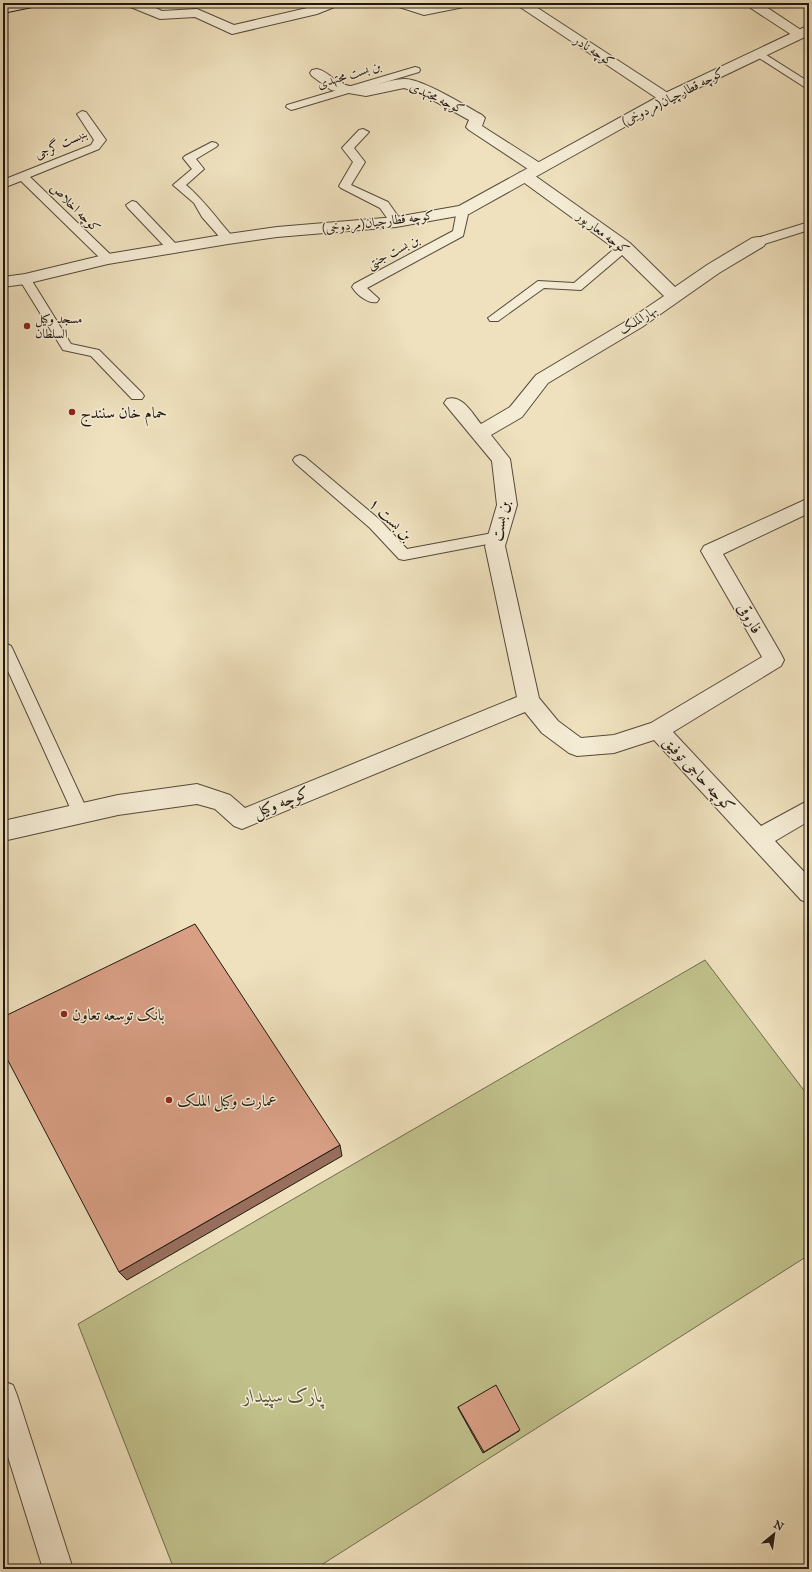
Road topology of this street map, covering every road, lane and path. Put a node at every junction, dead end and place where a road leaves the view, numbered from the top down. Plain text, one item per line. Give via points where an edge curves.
1 (32, 3) edge
2 (134, 3) edge
3 (332, 3) edge
4 (401, 3) edge
5 (464, 3) edge
6 (521, 3) edge
7 (750, 3) edge
8 (3, 10) edge
9 (804, 31) edge
10 (760, 54) junction
11 (415, 70) dead end
12 (317, 73) dead end
13 (809, 87) edge
14 (351, 89) junction
15 (666, 98) junction
16 (291, 107) dead end
17 (82, 114) dead end
18 (363, 132) dead end
19 (212, 145) dead end
20 (531, 172) junction
21 (22, 176) junction
22 (3, 184) edge
23 (132, 205) dead end
24 (463, 210) junction
25 (396, 222) junction
26 (809, 226) edge
27 (228, 239) junction
28 (758, 242) joint
29 (624, 247) junction
30 (173, 248) junction
31 (108, 259) junction
32 (25, 279) junction
33 (3, 282) edge
34 (674, 296) junction
35 (373, 299) dead end
36 (494, 318) dead end
37 (137, 396) dead end
38 (453, 403) dead end
39 (479, 434) junction
40 (300, 460) dead end
41 (809, 505) edge
42 (498, 537) junction
43 (3, 648) edge
44 (529, 701) junction
45 (658, 730) junction
46 (809, 810) edge
47 (81, 814) junction
48 (3, 831) edge
49 (759, 840) junction
50 (809, 893) edge
51 (3, 1395) edge
52 (58, 1569) edge

1 - 8 street
2 - 3 street via 160,15 196,13 232,30 312,11
4 - 5 street via 424,11
6 - 15 street, کوچه نادر
7 - 9 street
9 - 10 street, کوچه قطارچیان(مردوخی)
10 - 13 lane
10 - 15 street, کوچه قطارچیان(مردوخی)
11 - 14 lane, بن بست مجتهدی
12 - 14 street, کوچه مجتهدی via 336,86
14 - 16 lane, بن بست مجتهدی
14 - 20 street, کوچه مجتهدی via 366,92 405,83 425,90 477,118 474,127
15 - 20 street, کوچه قطارچیان(مردوخی)
17 - 21 lane, بنبست گرجی via 100,140 95,147
18 - 25 lane via 348,148 359,162 345,186 384,205
19 - 27 lane via 188,158 198,169 178,186 198,201
20 - 24 street, کوچه قطارچیان(مردوخی)
20 - 29 street, کوچه معار پور
21 - 22 lane, بنبست گرجی
21 - 31 lane, کوچه اخلاص
23 - 30 lane
24 - 25 street, کوچه قطارچیان(مردوخی)
24 - 35 lane, بن بست جنتی via 459,233 358,287
25 - 27 street, کوچه قطارچیان(مردوخی) via 277,232
26 - 28 lane, بهارالملک
27 - 30 street, کوچه قطارچیان(مردوخی)
28 - 34 street, بهارالملک
29 - 34 street, کوچه معار پور
29 - 36 lane via 577,286 542,284
30 - 31 street, کوچه قطارچیان(مردوخی)
31 - 32 street, کوچه قطارچیان(مردوخی)
32 - 33 street, کوچه قطارچیان(مردوخی)
32 - 37 lane via 67,347 95,353
34 - 39 street, بهارالملک via 636,323 542,378 516,412
38 - 39 street, بن بست
39 - 42 street, بن بست via 501,459 507,505
40 - 42 lane, بن بست ۱ via 375,524 404,555
41 - 45 street, فاروقی via 711,551 774,660
42 - 44 street, بن بست via 495,546
43 - 47 lane
44 - 45 street, کوچه حاجی توفیق via 550,727 577,747 614,744
44 - 47 street, کوچه وکیل via 242,818 222,802 197,794
45 - 49 street, کوچه حاجی توفیق
46 - 49 street
47 - 48 street, کوچه وکیل
49 - 50 street, کوچه حاجی توفیق
51 - 52 street

